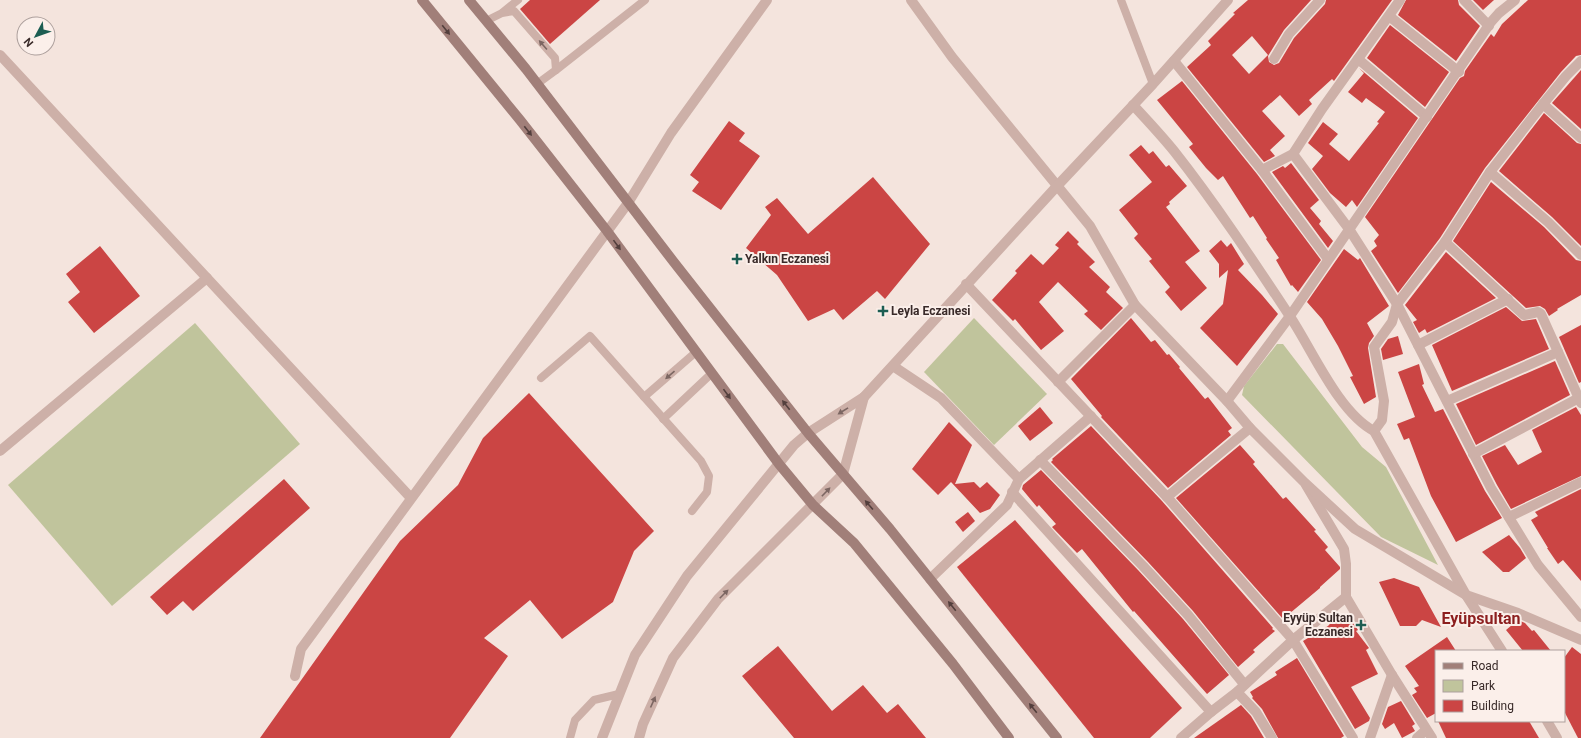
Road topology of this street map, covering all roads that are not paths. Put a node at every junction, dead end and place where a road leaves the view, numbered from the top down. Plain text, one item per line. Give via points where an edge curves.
1 (422, 0) edge
2 (469, 0) edge
3 (518, 0) edge
4 (646, 0) edge
5 (767, 0) edge
6 (911, 0) edge
7 (1120, 0) edge
8 (1228, 0) edge
9 (1320, 0) edge
10 (1400, 0) edge
11 (1464, 0) edge
12 (1515, 0) edge
13 (502, 13) junction
14 (1389, 16) junction
15 (486, 21) junction
16 (1489, 26) junction
17 (0, 55) edge
18 (1274, 59) dead end
19 (1358, 59) junction
20 (1174, 61) junction
21 (1581, 61) edge
22 (556, 70) junction
23 (1459, 72) junction
24 (537, 84) junction
25 (1153, 84) junction
26 (1542, 104) junction
27 (1133, 105) junction
28 (1427, 117) junction
29 (1581, 138) edge
30 (1294, 154) junction
31 (1262, 170) junction
32 (1490, 172) junction
33 (1058, 185) junction
34 (628, 203) junction
35 (1349, 229) junction
36 (607, 231) junction
37 (1445, 242) junction
38 (1581, 255) edge
39 (1328, 259) junction
40 (207, 278) junction
41 (966, 284) junction
42 (1508, 299) junction
43 (1397, 304) junction
44 (1135, 305) junction
45 (1290, 316) junction
46 (1418, 345) junction
47 (696, 352) junction
48 (1558, 352) junction
49 (893, 366) junction
50 (712, 373) junction
51 (542, 378) dead end
52 (1058, 382) junction
53 (1577, 386) edge
54 (644, 397) junction
55 (864, 397) junction
56 (1447, 401) junction
57 (1580, 401) edge
58 (1227, 402) junction
59 (1091, 416) junction
60 (663, 419) junction
61 (1250, 428) junction
62 (1374, 431) junction
63 (808, 433) junction
64 (0, 451) edge
65 (1473, 454) junction
66 (1040, 460) junction
67 (779, 464) junction
68 (843, 474) junction
69 (1019, 479) junction
70 (1581, 482) edge
71 (1305, 483) junction
72 (1012, 492) junction
73 (1167, 497) junction
74 (411, 498) junction
75 (813, 505) junction
76 (692, 511) dead end
77 (1509, 517) junction
78 (930, 579) junction
79 (1466, 595) junction
80 (1346, 597) junction
81 (1581, 617) edge
82 (1293, 640) junction
83 (1581, 640) edge
84 (1501, 650) edge
85 (1392, 675) junction
86 (295, 676) dead end
87 (1244, 684) junction
88 (1237, 692) junction
89 (619, 694) junction
90 (1211, 712) junction
91 (1548, 722) edge
92 (1429, 734) edge
93 (570, 738) edge
94 (602, 738) edge
95 (639, 738) edge
96 (1009, 738) edge
97 (1057, 738) edge
98 (1181, 738) edge
99 (1272, 738) edge
100 (1353, 738) edge
101 (1370, 738) edge
102 (1417, 738) edge
103 (1558, 738) edge

1 -> 36 main road
2 - 15 main road
3 - 13 lane
4 - 22 lane
5 - 34 street via 671,133
6 - 33 street via 952,57
7 - 25 lane
8 - 20 street
9 - 18 street via 1289,34
10 - 14 street
11 - 16 street
12 - 16 street via 1499,13
13 - 15 lane
22 -> 13 lane via 555,58 514,12
14 - 19 street
14 - 23 street
15 - 24 main road
16 - 23 street
17 - 40 street
19 - 28 street
19 - 30 street
20 - 25 street
20 - 31 street
21 - 26 street
22 - 24 lane
23 - 28 street
24 - 34 main road
25 - 27 street
26 - 29 street
26 - 32 street
27 - 33 street
27 - 45 street via 1173,150
28 - 35 street
30 - 31 street
30 - 35 street
31 - 39 street
32 - 37 street
32 - 38 street via 1548,222
33 - 41 street
33 - 44 street via 1090,226
34 - 36 street
63 -> 34 main road
35 - 39 street
35 - 43 street
36 -> 47 main road
36 - 74 street
37 - 42 street
37 - 43 street
39 - 45 street
40 - 64 street
40 - 74 street
41 - 49 street
41 - 52 street
42 - 46 street
42 - 48 street via 1524,315 1533,312 1541,314
43 - 46 street
43 - 62 street via 1392,322 1374,347 1384,401 1382,420
44 - 52 street
44 - 58 street
45 - 58 street
45 - 62 street via 1341,400 1366,427
46 - 56 street
47 - 50 main road
47 -> 54 lane
48 - 53 street
48 - 56 street
49 - 55 street
49 - 69 street via 941,398
50 - 60 lane
50 -> 67 main road
51 - 54 lane via 590,336
52 - 59 street
53 - 57 street
54 - 60 lane
55 -> 63 street
55 - 68 street
56 - 65 street
57 - 65 street
58 - 61 street
59 - 66 street
59 - 73 street
60 - 76 lane via 701,461 709,476 707,492
61 - 71 street
61 - 73 street
62 - 79 street
63 - 67 street via 794,445
63 - 68 main road
65 - 77 street
66 - 69 street
66 - 87 street via 1178,604
67 - 75 main road
67 - 89 street via 687,576 635,655
75 -> 68 street
78 -> 68 main road
69 - 72 street
70 - 77 street
71 - 79 street via 1355,529
71 - 80 street via 1344,549
72 - 78 street via 1007,506
72 - 90 street
73 - 82 street
74 - 86 street via 301,649
95 -> 75 street via 673,658 718,600
75 - 96 main road via 854,543
77 - 81 street via 1538,565
97 -> 78 main road
79 - 83 street via 1518,613
79 - 84 street
80 - 82 street
80 - 85 street
82 - 87 street
82 - 100 street
85 - 92 street
85 - 101 street
87 - 88 street
88 - 90 street
88 - 99 street via 1256,712
89 - 93 lane via 594,700 575,720
89 - 94 street
90 - 98 street
91 - 103 street
92 - 102 street

